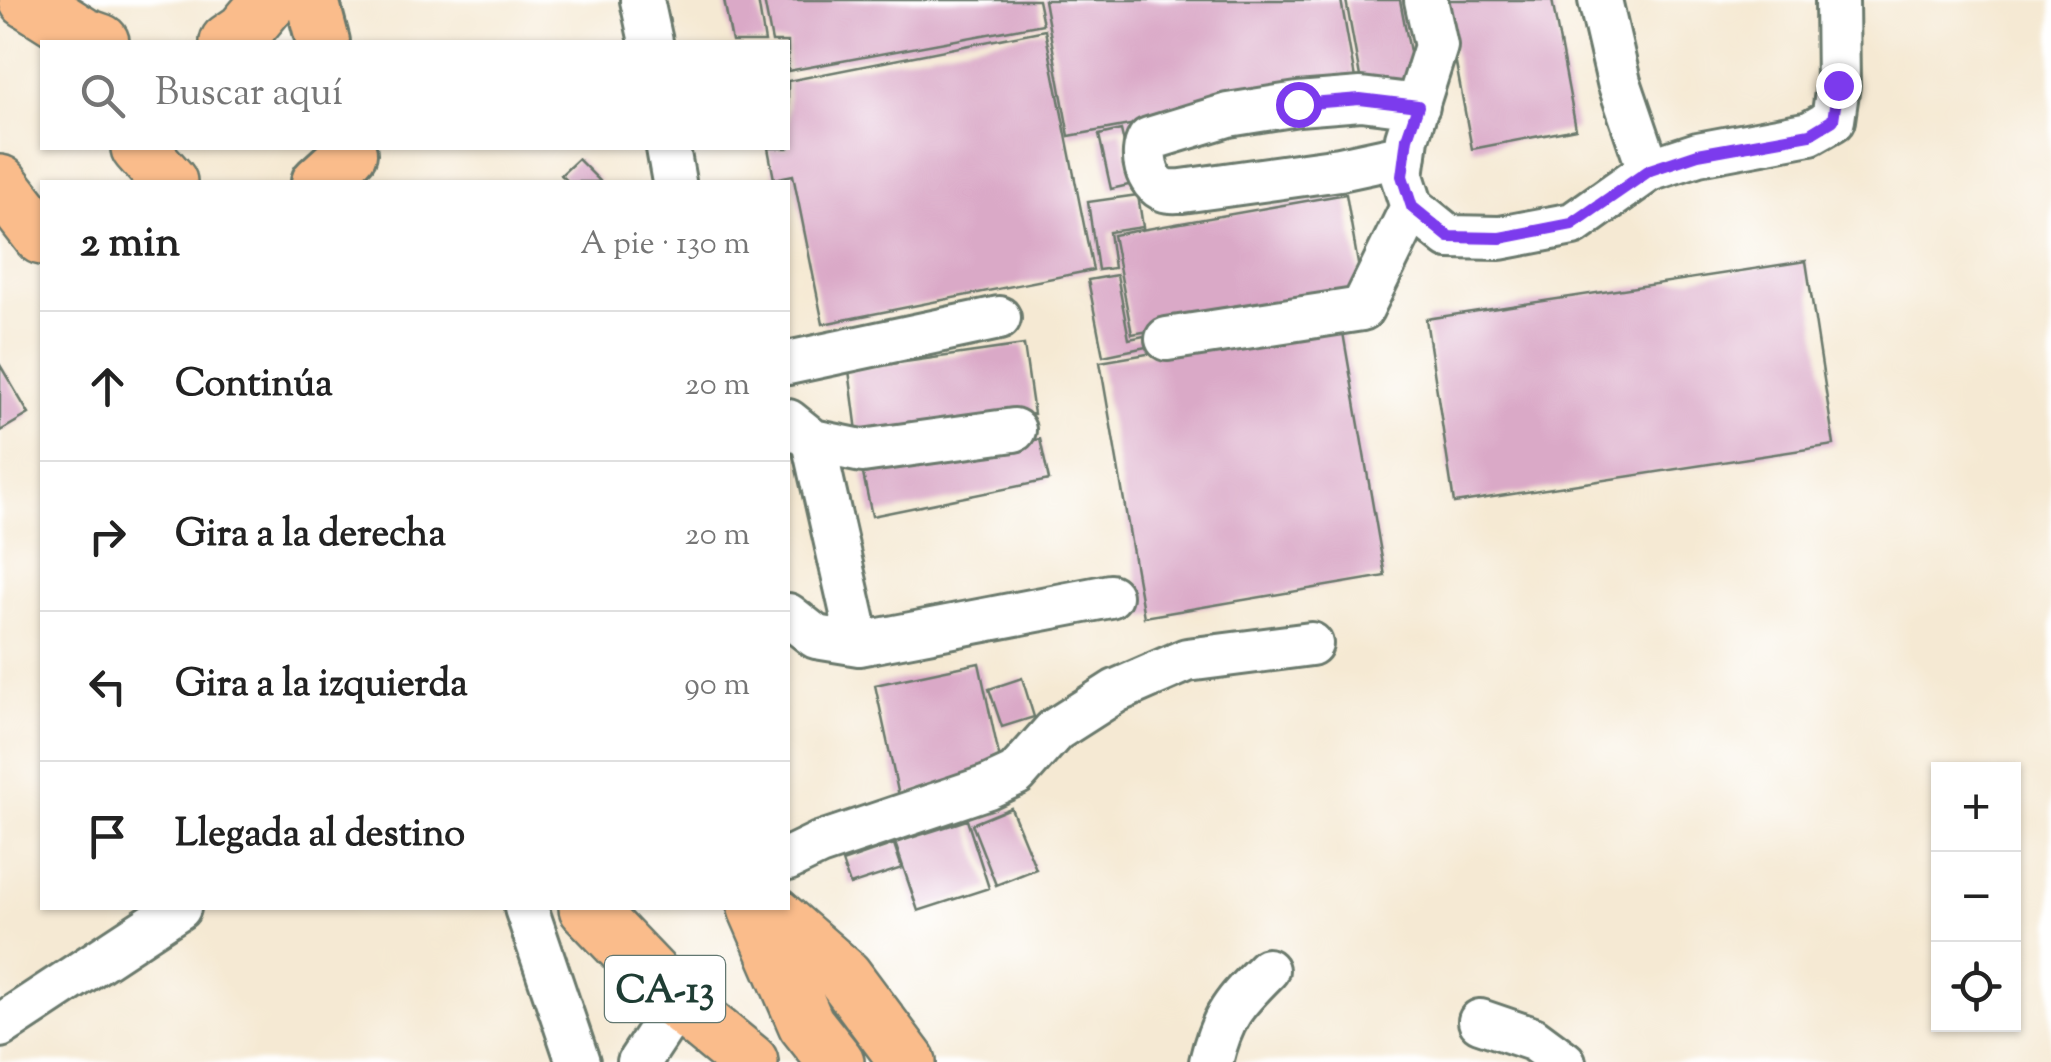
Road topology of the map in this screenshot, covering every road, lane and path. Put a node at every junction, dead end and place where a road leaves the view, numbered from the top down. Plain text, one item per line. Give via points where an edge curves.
1 (24, 0) edge
2 (270, 0) edge
3 (312, 0) edge
4 (642, 0) edge
5 (1426, 0) edge
6 (1600, 0) edge
7 (1837, 0) edge
8 (53, 40) edge
9 (96, 40) edge
10 (230, 40) edge
11 (322, 40) edge
12 (652, 40) edge
13 (1418, 106) junction
14 (141, 150) edge
15 (668, 150) edge
16 (1404, 155) junction
17 (1650, 170) junction
18 (167, 180) edge
19 (674, 180) edge
20 (0, 183) edge
21 (1412, 207) junction
22 (0, 212) edge
23 (40, 234) edge
24 (40, 236) edge
25 (1000, 318) dead end
26 (1167, 339) dead end
27 (790, 364) edge
28 (1014, 430) dead end
29 (800, 431) edge
30 (1110, 596) dead end
31 (790, 616) edge
32 (859, 644) junction
33 (1311, 644) dead end
34 (790, 858) edge
35 (176, 910) edge
36 (527, 910) edge
37 (590, 910) edge
38 (757, 910) edge
39 (768, 910) edge
40 (1267, 970) dead end
41 (678, 1003) junction
42 (1480, 1021) dead end
43 (0, 1026) edge
44 (578, 1062) edge
45 (639, 1062) edge
46 (704, 1062) edge
47 (750, 1062) edge
48 (836, 1062) edge
49 (908, 1062) edge
50 (1212, 1062) edge
51 (1564, 1062) edge

1 - 8 highway
1 - 9 highway
2 - 10 highway
3 - 11 main road
4 - 12 street
5 - 13 street via 1436,46
6 - 17 street
7 - 17 street via 1833,120 1810,134 1698,154
13 - 16 street
13 - 16 street via 1360,99 1245,112 1149,139 1144,148 1154,182 1182,191
14 - 18 highway
15 - 19 street
16 - 21 street via 1402,176
17 - 21 street via 1572,224 1500,238 1449,237
20 - 23 highway
21 - 26 street via 1362,309
22 - 24 street
25 - 27 street
28 - 29 street via 862,451
29 - 32 street
30 - 32 street
31 - 32 street via 816,636
33 - 34 street via 1187,660 1116,691 1054,730 1016,774
35 - 43 street
36 - 44 street
37 - 41 highway, CA-13
38 - 48 highway, CA-13 via 806,1024
39 - 49 highway via 844,976
40 - 50 street via 1232,1004
41 - 45 street
41 - 46 highway
41 - 47 highway, CA-13
42 - 51 street via 1532,1039

